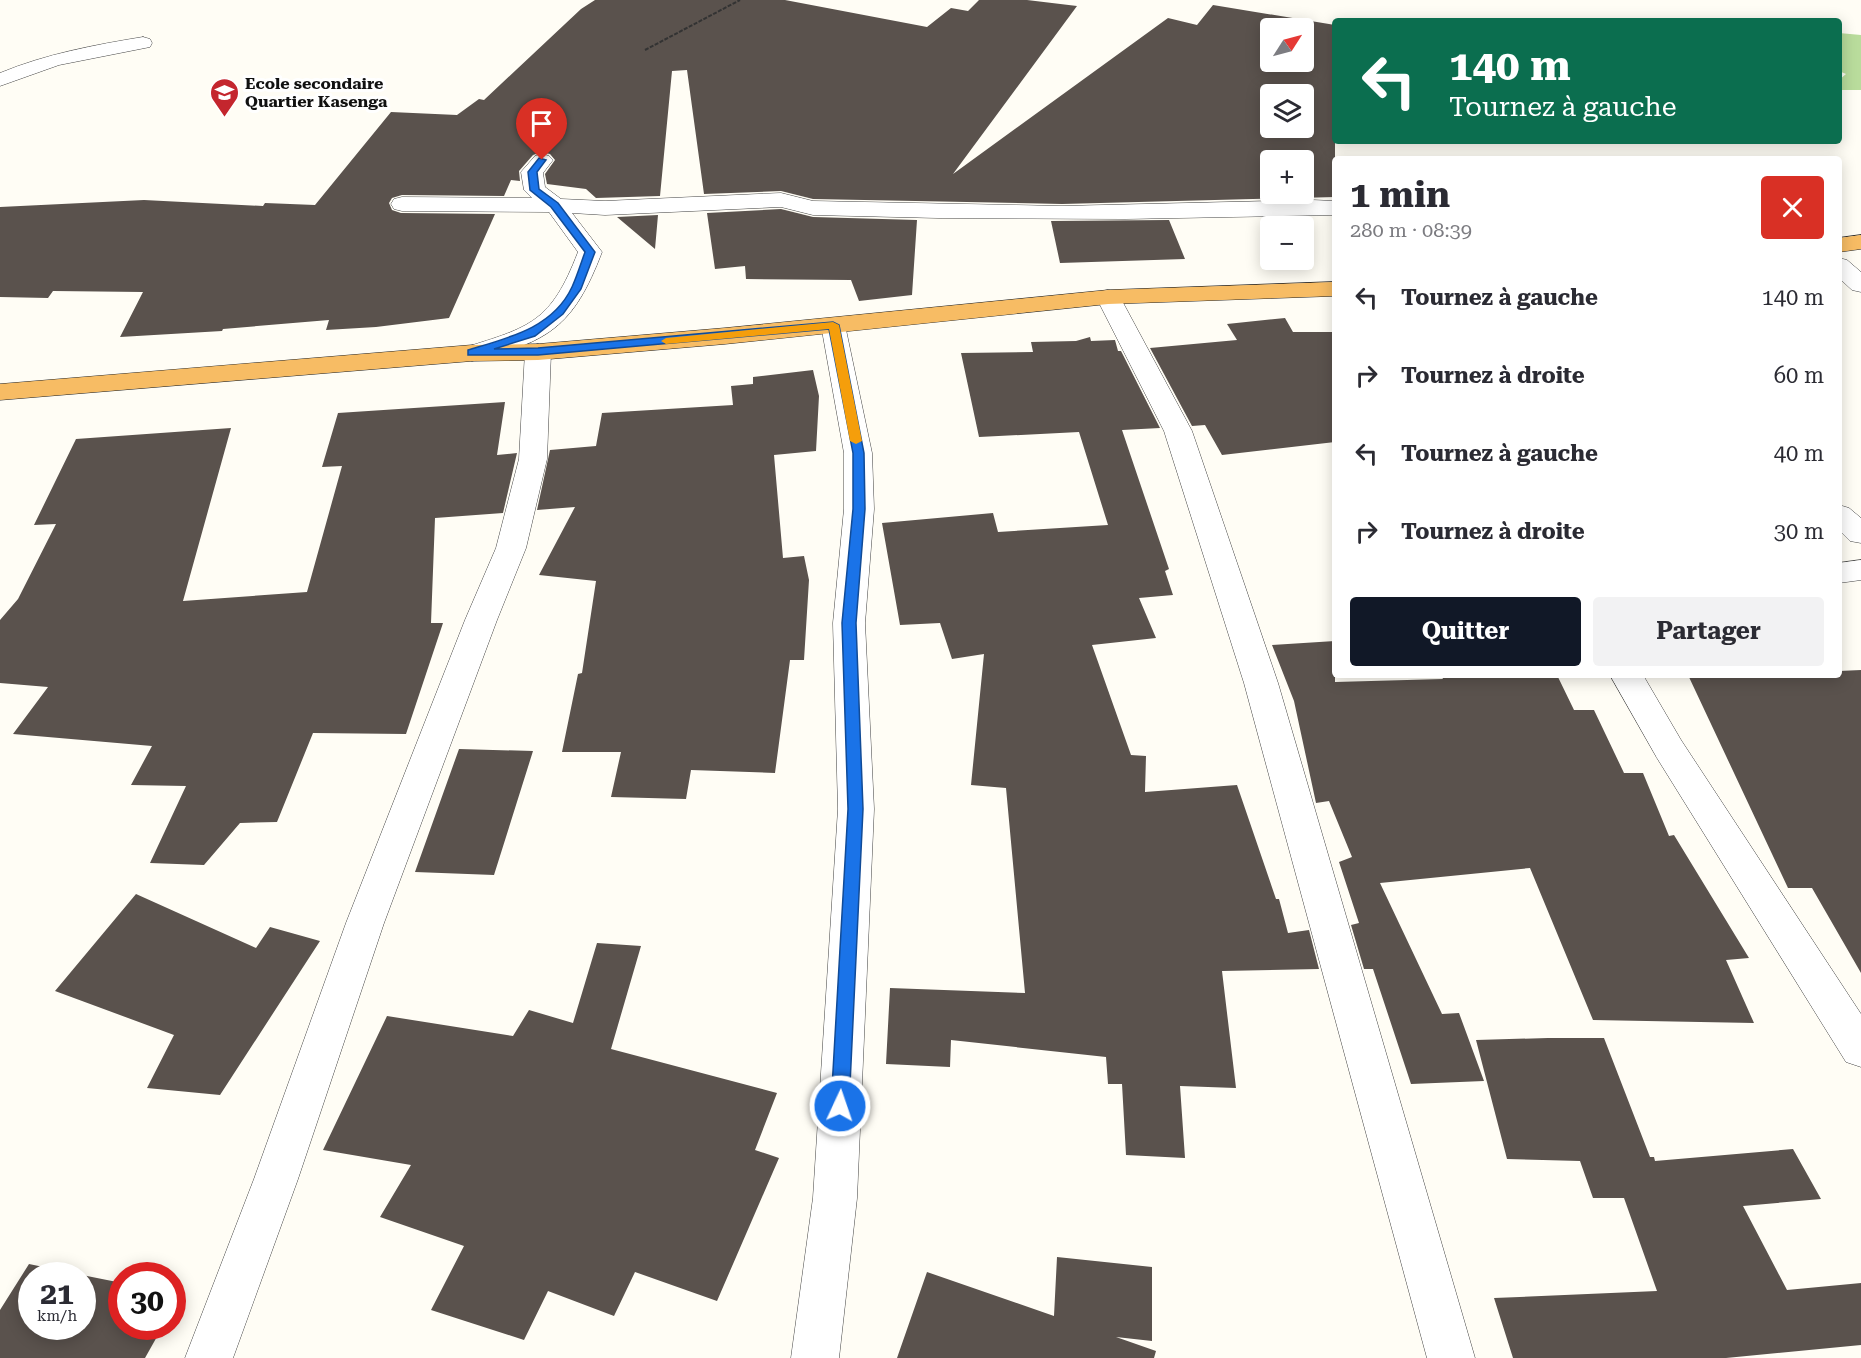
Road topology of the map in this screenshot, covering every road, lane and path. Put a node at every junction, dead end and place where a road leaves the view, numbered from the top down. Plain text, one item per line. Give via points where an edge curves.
1 (740, 0) edge
2 (143, 43) dead end
3 (645, 50) dead end
4 (0, 80) edge
5 (542, 160) dead end
6 (402, 204) dead end
7 (555, 205) junction
8 (1332, 208) edge
9 (1861, 242) edge
10 (1842, 244) edge
11 (1842, 269) edge
12 (1861, 285) edge
13 (1332, 289) edge
14 (1108, 297) junction
15 (833, 325) junction
16 (472, 352) junction
17 (538, 352) junction
18 (0, 392) edge
19 (1842, 517) edge
20 (1861, 534) edge
21 (1861, 570) edge
22 (1842, 573) edge
23 (1628, 678) edge
24 (1861, 1049) edge
25 (209, 1358) edge
26 (815, 1358) edge
27 (1451, 1358) edge

1 - 3 path
2 - 4 street via 67,56
5 - 7 street via 532,172 535,190
6 - 7 street
7 - 8 street via 605,208 781,201 813,208 1059,214
7 - 16 street via 590,252 576,289 559,312 532,334
9 - 10 highway
11 - 12 street
13 - 14 highway
14 - 15 highway
14 - 27 street via 1178,431 1261,683
15 - 17 highway
15 - 26 street via 858,453 859,509 849,623 856,809 835,1198
16 - 17 highway
16 - 18 highway
17 - 25 street via 533,459 511,548 365,923
19 - 20 street
21 - 22 street
23 - 24 street

